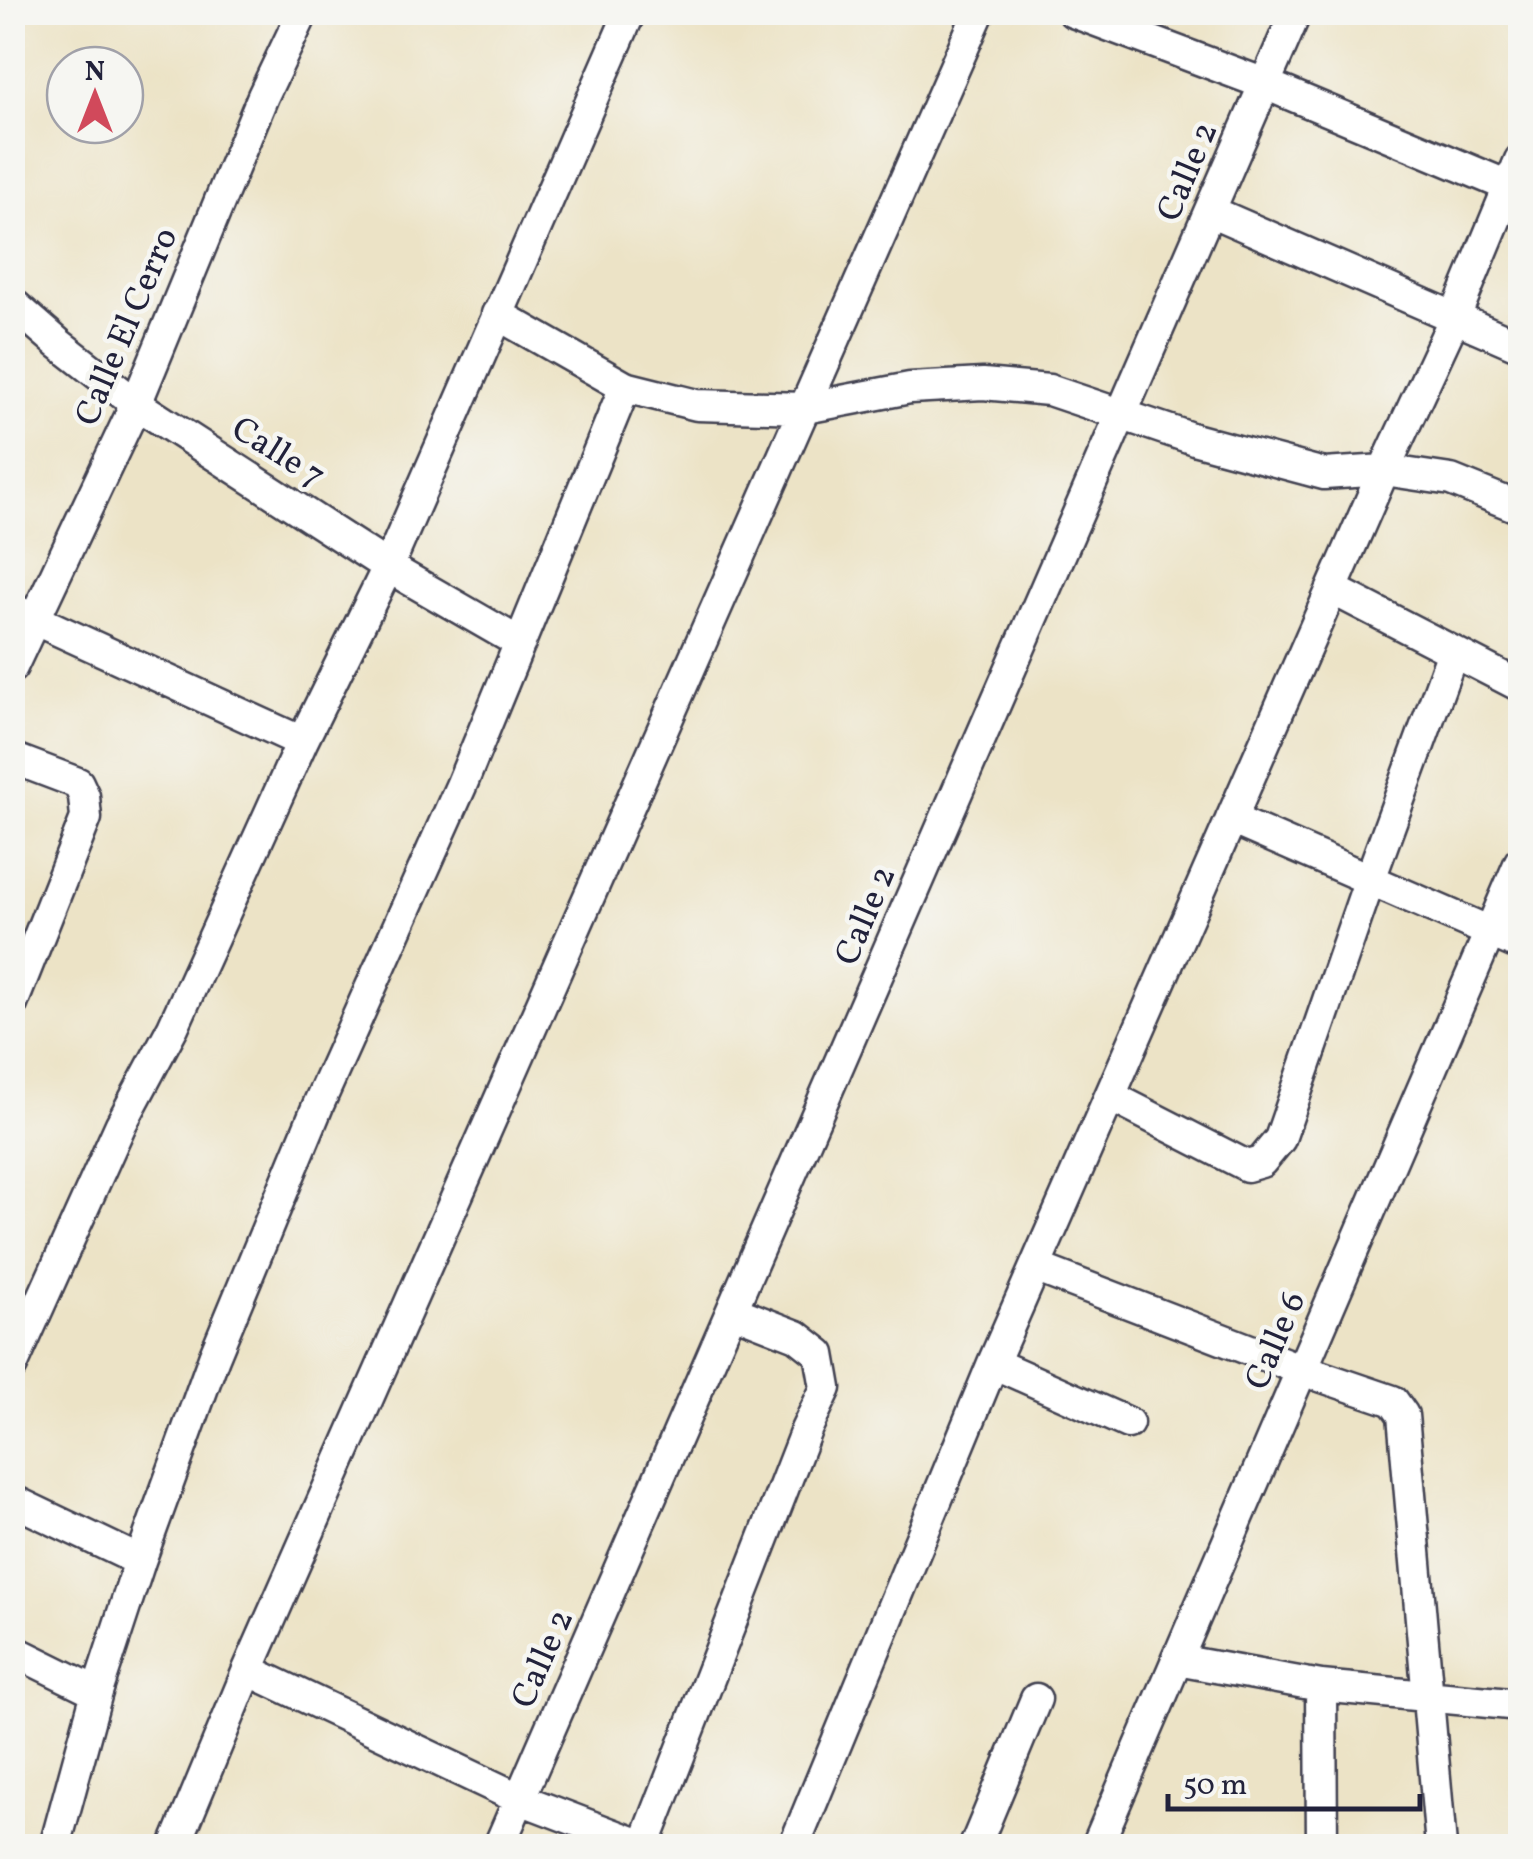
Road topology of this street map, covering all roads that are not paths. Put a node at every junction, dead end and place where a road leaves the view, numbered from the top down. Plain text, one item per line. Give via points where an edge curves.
1 (303, 12) edge
2 (630, 12) edge
3 (980, 12) edge
4 (1073, 12) edge
5 (1296, 12) edge
6 (1264, 84) junction
7 (1516, 179) edge
8 (1210, 211) junction
9 (12, 302) edge
10 (498, 314) junction
11 (1454, 317) junction
12 (1520, 346) edge
13 (626, 387) junction
14 (136, 404) junction
15 (805, 408) junction
16 (1121, 414) junction
17 (1384, 470) junction
18 (1520, 508) edge
19 (388, 566) junction
20 (1332, 590) junction
21 (23, 613) edge
22 (520, 643) junction
23 (1454, 652) junction
24 (12, 668) edge
25 (1520, 686) edge
26 (302, 742) junction
27 (12, 758) edge
28 (1231, 818) junction
29 (1520, 862) edge
30 (1370, 879) junction
31 (1490, 932) junction
32 (1520, 945) edge
33 (12, 1004) edge
34 (1110, 1096) junction
35 (1035, 1267) junction
36 (734, 1311) junction
37 (993, 1363) junction
38 (12, 1366) edge
39 (1302, 1370) junction
40 (1128, 1422) dead end
41 (12, 1500) edge
42 (140, 1562) junction
43 (12, 1650) edge
44 (1177, 1660) junction
45 (248, 1670) junction
46 (1321, 1686) junction
47 (98, 1692) junction
48 (1428, 1696) junction
49 (1036, 1698) dead end
50 (1520, 1705) edge
51 (520, 1799) junction
52 (55, 1846) edge
53 (175, 1846) edge
54 (499, 1846) edge
55 (644, 1846) edge
56 (794, 1846) edge
57 (975, 1846) edge
58 (1097, 1846) edge
59 (1322, 1846) edge
60 (1441, 1846) edge

1 - 14 street, Calle El Cerro
2 - 10 street
3 - 15 street
4 - 6 street
5 - 6 street, Calle 2
6 - 7 street
6 - 8 street, Calle 2
7 - 11 street
8 - 11 street
8 - 16 street, Calle 2
9 - 14 street, Calle 7
10 - 13 street
10 - 19 street
11 - 12 street
11 - 17 street
13 - 15 street via 697,405
13 - 22 street
14 - 19 street, Calle 7
14 - 21 street, Calle El Cerro
15 - 16 street via 910,388 983,384 1049,390
15 - 45 street
16 - 17 street via 1324,474
16 - 36 street, Calle 2
17 - 18 street via 1451,480
17 - 20 street
19 - 22 street, Calle 7
19 - 26 street
20 - 23 street
20 - 28 street
21 - 24 street, Calle El Cerro
21 - 26 street
22 - 42 street via 304,1139 214,1357
23 - 25 street
23 - 30 street
26 - 38 street
27 - 33 street via 78,783 86,818
28 - 30 street
28 - 34 street
29 - 31 street, Calle 6
30 - 31 street
30 - 34 street via 1280,1139 1262,1162 1246,1166
31 - 32 street
31 - 39 street, Calle 6
34 - 35 street
35 - 37 street
35 - 39 street
36 - 51 street, Calle 2
36 - 55 street via 798,1336 820,1354 826,1388
37 - 40 street
37 - 56 street
39 - 44 street, Calle 6
39 - 48 street via 1393,1401 1403,1415
41 - 42 street
42 - 47 street
43 - 47 street
44 - 46 street
44 - 58 street, Calle 6
45 - 51 street
45 - 53 street
46 - 48 street
46 - 59 street
47 - 52 street
48 - 50 street
48 - 60 street
49 - 57 street
51 - 54 street, Calle 2
51 - 55 street

